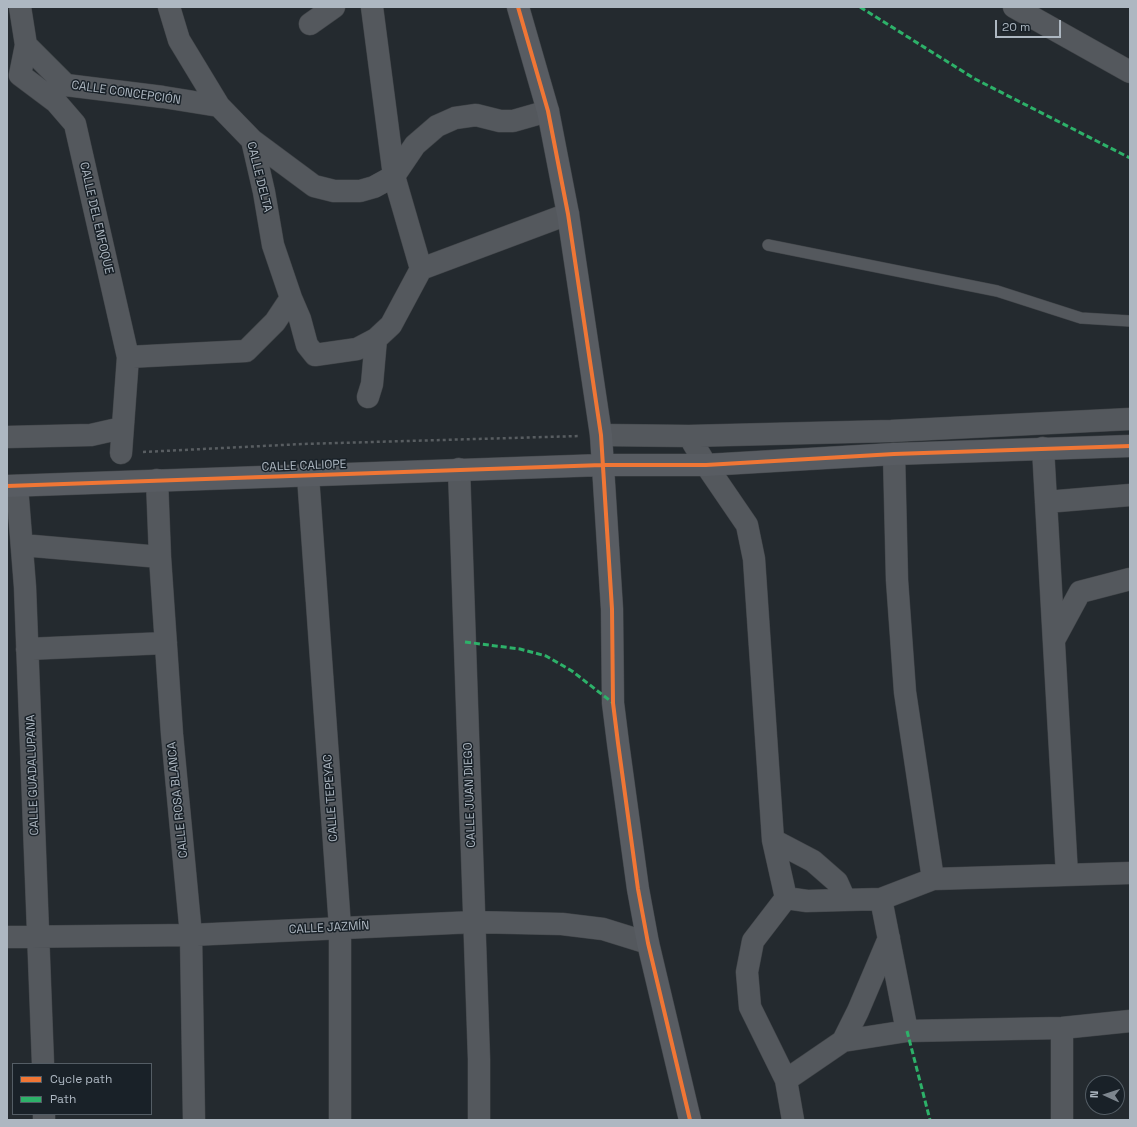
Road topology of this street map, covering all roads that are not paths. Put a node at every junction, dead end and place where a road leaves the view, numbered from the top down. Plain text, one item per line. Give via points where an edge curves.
1 (20, 7) edge
2 (169, 7) edge
3 (334, 7) edge
4 (372, 7) edge
5 (518, 7) edge
6 (1014, 7) edge
7 (310, 24) dead end
8 (26, 45) junction
9 (1130, 72) edge
10 (13, 79) edge
11 (219, 106) junction
12 (548, 111) junction
13 (252, 140) junction
14 (394, 176) junction
15 (568, 214) junction
16 (768, 245) dead end
17 (421, 269) junction
18 (291, 298) junction
19 (1130, 321) edge
20 (376, 339) junction
21 (128, 357) junction
22 (368, 397) dead end
23 (1130, 419) edge
24 (122, 428) junction
25 (601, 435) junction
26 (689, 436) junction
27 (7, 437) edge
28 (1130, 446) edge
29 (1043, 448) junction
30 (121, 453) road end
31 (894, 454) junction
32 (602, 465) junction
33 (706, 465) junction
34 (459, 470) junction
35 (308, 476) junction
36 (157, 480) junction
37 (12, 486) edge
38 (1130, 495) edge
39 (1046, 502) junction
40 (22, 545) junction
41 (160, 557) junction
42 (1130, 579) edge
43 (1054, 640) junction
44 (166, 644) junction
45 (27, 649) junction
46 (773, 840) junction
47 (1130, 873) edge
48 (1067, 875) junction
49 (933, 879) junction
50 (786, 898) junction
51 (882, 899) junction
52 (845, 900) junction
53 (474, 922) junction
54 (340, 927) junction
55 (191, 935) junction
56 (7, 937) edge
57 (39, 937) junction
58 (889, 938) junction
59 (648, 943) junction
60 (1130, 1021) edge
61 (1062, 1028) junction
62 (907, 1031) junction
63 (843, 1041) junction
64 (43, 1063) edge
65 (786, 1080) junction
66 (194, 1120) edge
67 (340, 1120) edge
68 (479, 1120) edge
69 (690, 1120) edge
70 (793, 1120) edge
71 (1062, 1120) edge

1 - 8 street, CALLE DEL ENFOQUE
2 - 11 street, CALLE DELTA via 180,40
3 - 7 street
4 - 14 street
5 - 12 street
6 - 9 street
8 - 10 street, CALLE DEL ENFOQUE
8 - 11 street, CALLE CONCEPCIÓN via 66,85
10 - 21 street, CALLE DEL ENFOQUE via 56,102 75,124
11 - 13 street, CALLE DELTA
12 - 14 street via 513,121 476,115 455,118 437,126 415,145
12 - 15 street
13 - 14 street via 314,186 334,191 360,191
13 - 18 street, CALLE DELTA via 273,245
14 - 17 street
15 - 17 street
15 - 25 street
16 - 19 lane via 997,291 1081,318
17 - 20 street via 391,325
18 - 20 street, CALLE DELTA via 307,345 315,355 357,349
18 - 21 street via 275,322 246,351
20 - 22 street via 372,384
21 - 24 street, CALLE DEL ENFOQUE
23 - 26 street via 891,431
24 - 27 street via 91,436
24 - 30 street, CALLE DEL ENFOQUE
25 - 26 street
25 - 32 street
26 - 33 street
28 - 29 street, CALLE CALIOPE
29 - 31 street, CALLE CALIOPE
29 - 39 street
31 - 33 street, CALLE CALIOPE
31 - 49 street via 897,580 905,692
32 - 33 street, CALLE CALIOPE
32 - 34 street, CALLE CALIOPE
32 - 59 street via 612,609 613,703 638,889
33 - 46 street via 747,525 754,560
34 - 35 street, CALLE CALIOPE
34 - 53 street, CALLE JUAN DIEGO
35 - 36 street, CALLE CALIOPE
35 - 54 street, CALLE TEPEYAC
36 - 37 street, CALLE CALIOPE
36 - 41 street, CALLE ROSA BLANCA
37 - 40 street, CALLE GUADALUPANA
38 - 39 street
39 - 43 street
40 - 41 street
40 - 45 street, CALLE GUADALUPANA
41 - 44 street, CALLE ROSA BLANCA
42 - 43 street via 1080,592
43 - 48 street
44 - 45 street
44 - 55 street, CALLE ROSA BLANCA
45 - 57 street, CALLE GUADALUPANA
46 - 50 street
46 - 52 street via 813,861 837,882
47 - 48 street
48 - 49 street
49 - 51 street
50 - 52 street via 807,901
50 - 65 street via 753,941 747,972 750,1008
51 - 52 street
51 - 58 street
53 - 54 street, CALLE JAZMÍN
53 - 59 street, CALLE JAZMÍN via 569,925 603,929
53 - 68 street, CALLE JUAN DIEGO
54 - 55 street, CALLE JAZMÍN
54 - 67 street, CALLE TEPEYAC
55 - 57 street, CALLE JAZMÍN
55 - 66 street, CALLE ROSA BLANCA
56 - 57 street, CALLE JAZMÍN
57 - 64 street, CALLE GUADALUPANA
58 - 62 street
58 - 63 street
59 - 69 street
60 - 61 street
61 - 62 street
61 - 71 street
62 - 63 street
63 - 65 street
65 - 70 street

